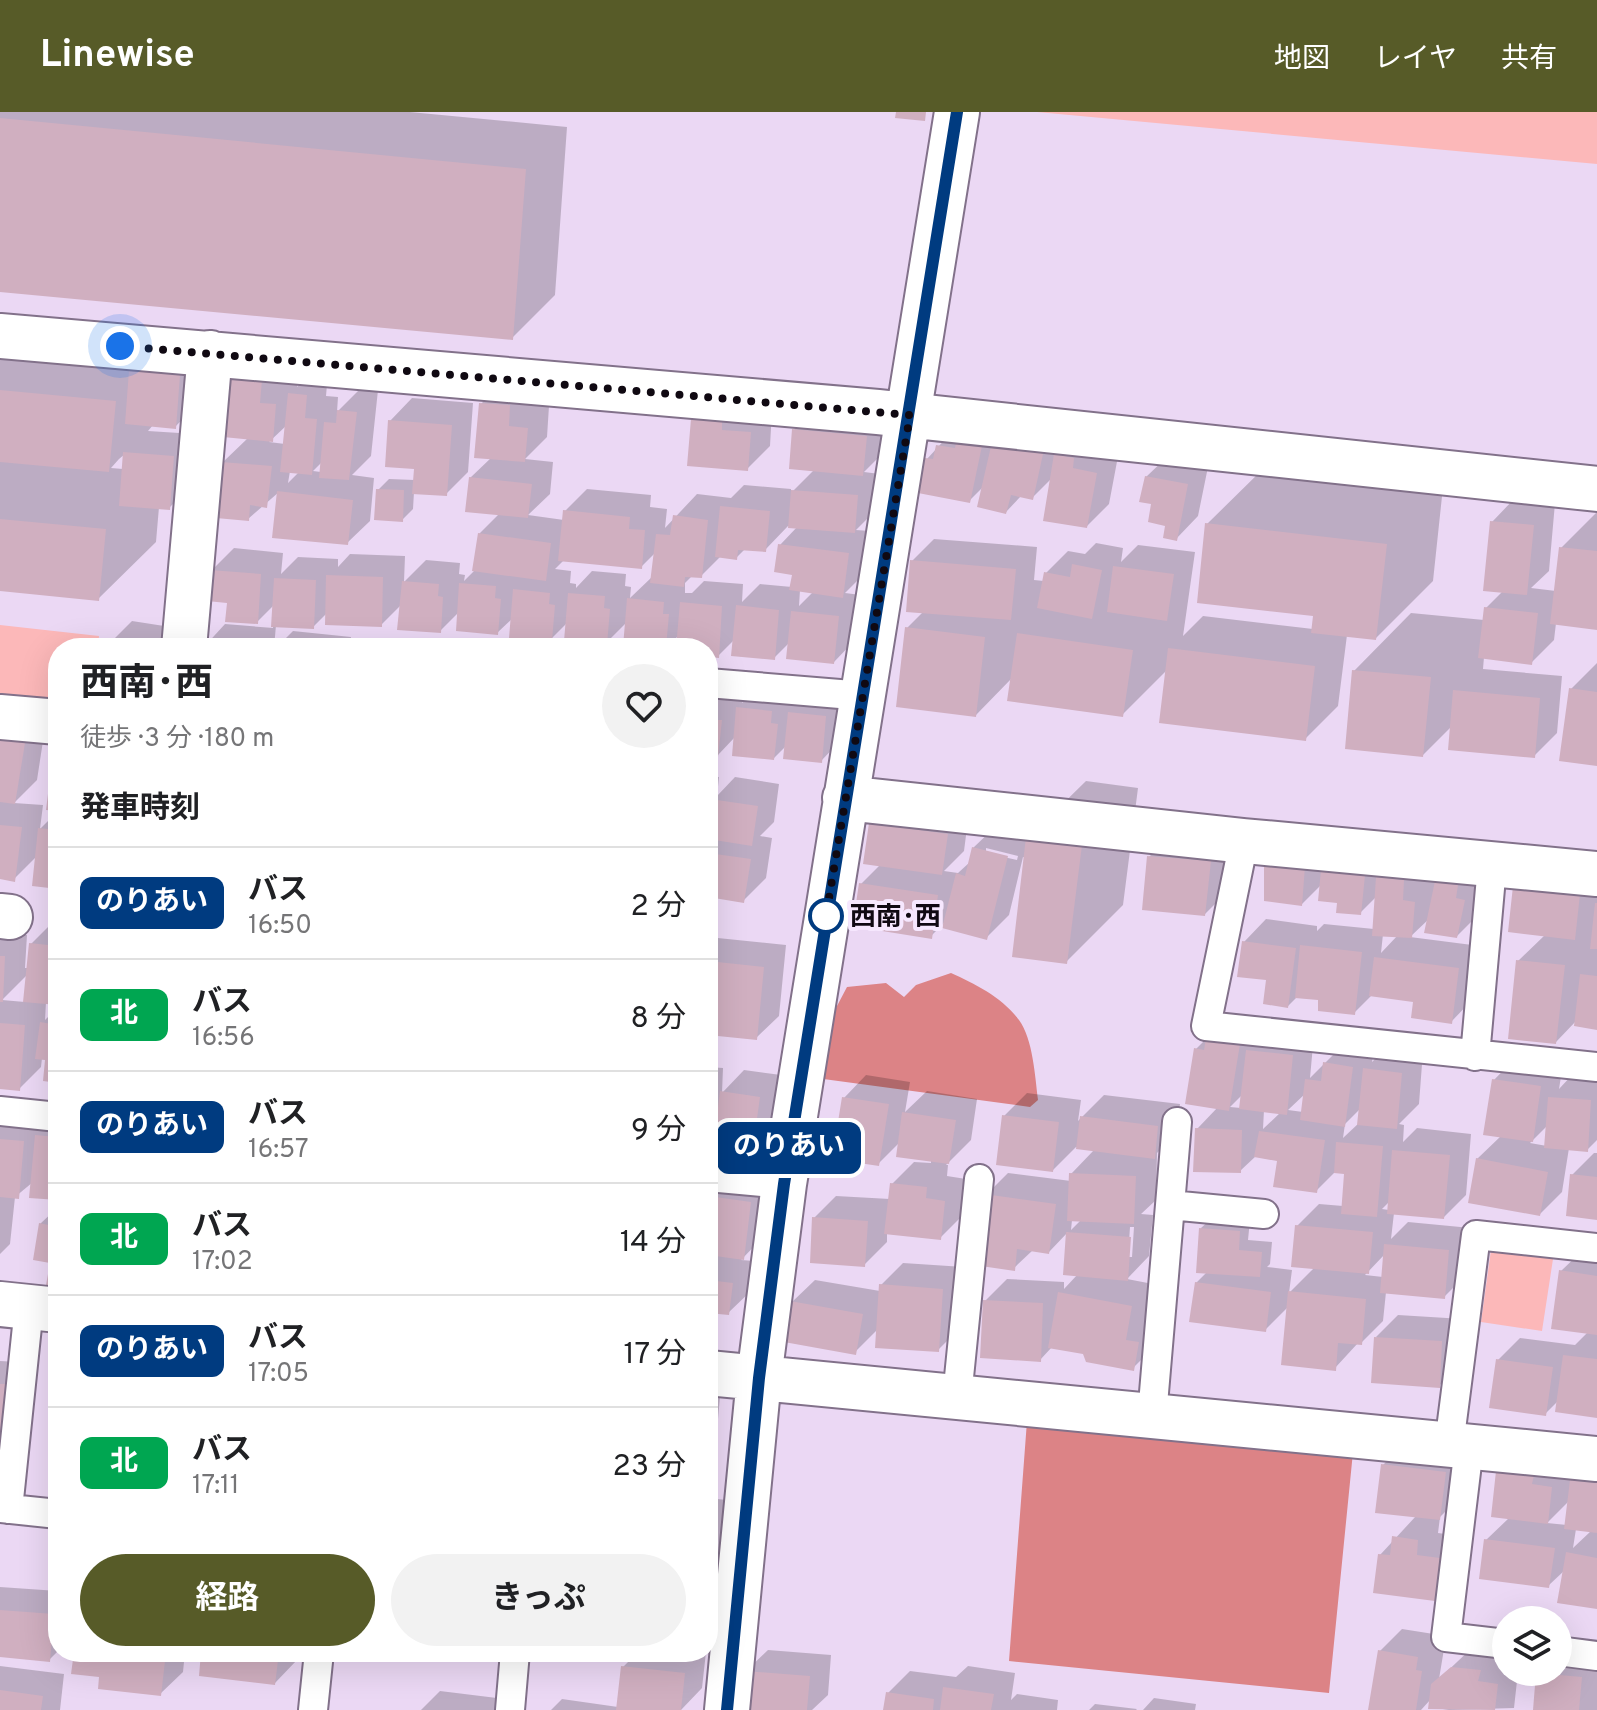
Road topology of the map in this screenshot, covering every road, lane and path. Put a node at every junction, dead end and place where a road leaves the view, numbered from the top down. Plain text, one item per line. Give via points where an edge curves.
1 (957, 112) edge
2 (0, 336) edge
3 (210, 353) junction
4 (910, 415) junction
5 (1597, 489) edge
6 (185, 638) edge
7 (718, 684) edge
8 (864, 696) junction
9 (0, 717) edge
10 (48, 721) edge
11 (845, 798) junction
12 (1244, 841) junction
13 (1492, 866) junction
14 (1597, 874) edge
15 (1475, 1056) junction
16 (1597, 1067) edge
17 (0, 1111) edge
18 (48, 1116) edge
19 (1177, 1122) dead end
20 (718, 1178) edge
21 (979, 1179) dead end
22 (784, 1184) junction
23 (1170, 1205) junction
24 (1264, 1214) dead end
25 (1597, 1248) edge
26 (29, 1307) edge
27 (718, 1374) edge
28 (759, 1378) junction
29 (957, 1397) junction
30 (1152, 1416) junction
31 (1459, 1446) junction
32 (1597, 1459) edge
33 (4, 1508) edge
34 (48, 1513) edge
35 (1492, 1642) edge
36 (1572, 1653) edge
37 (1597, 1656) edge
38 (318, 1662) edge
39 (514, 1662) edge
40 (313, 1710) edge
41 (510, 1710) edge
42 (727, 1710) edge

1 - 4 street
2 - 3 street
3 - 4 street
3 - 6 street
4 - 5 street
4 - 8 street
7 - 8 lane
8 - 11 street
9 - 10 street
11 - 12 street
11 - 22 street
12 - 13 street
12 - 15 lane via 1206,1026
13 - 14 street
13 - 15 lane
15 - 16 lane
17 - 18 lane
19 - 23 lane
20 - 22 lane
21 - 29 lane
22 - 28 street
23 - 24 lane
23 - 30 lane
25 - 31 lane via 1476,1235
26 - 33 lane
27 - 28 street
28 - 29 street
28 - 42 street
29 - 30 street
30 - 31 street
31 - 32 street
31 - 35 lane via 1446,1637
33 - 34 lane
36 - 37 lane
38 - 40 lane
39 - 41 lane

